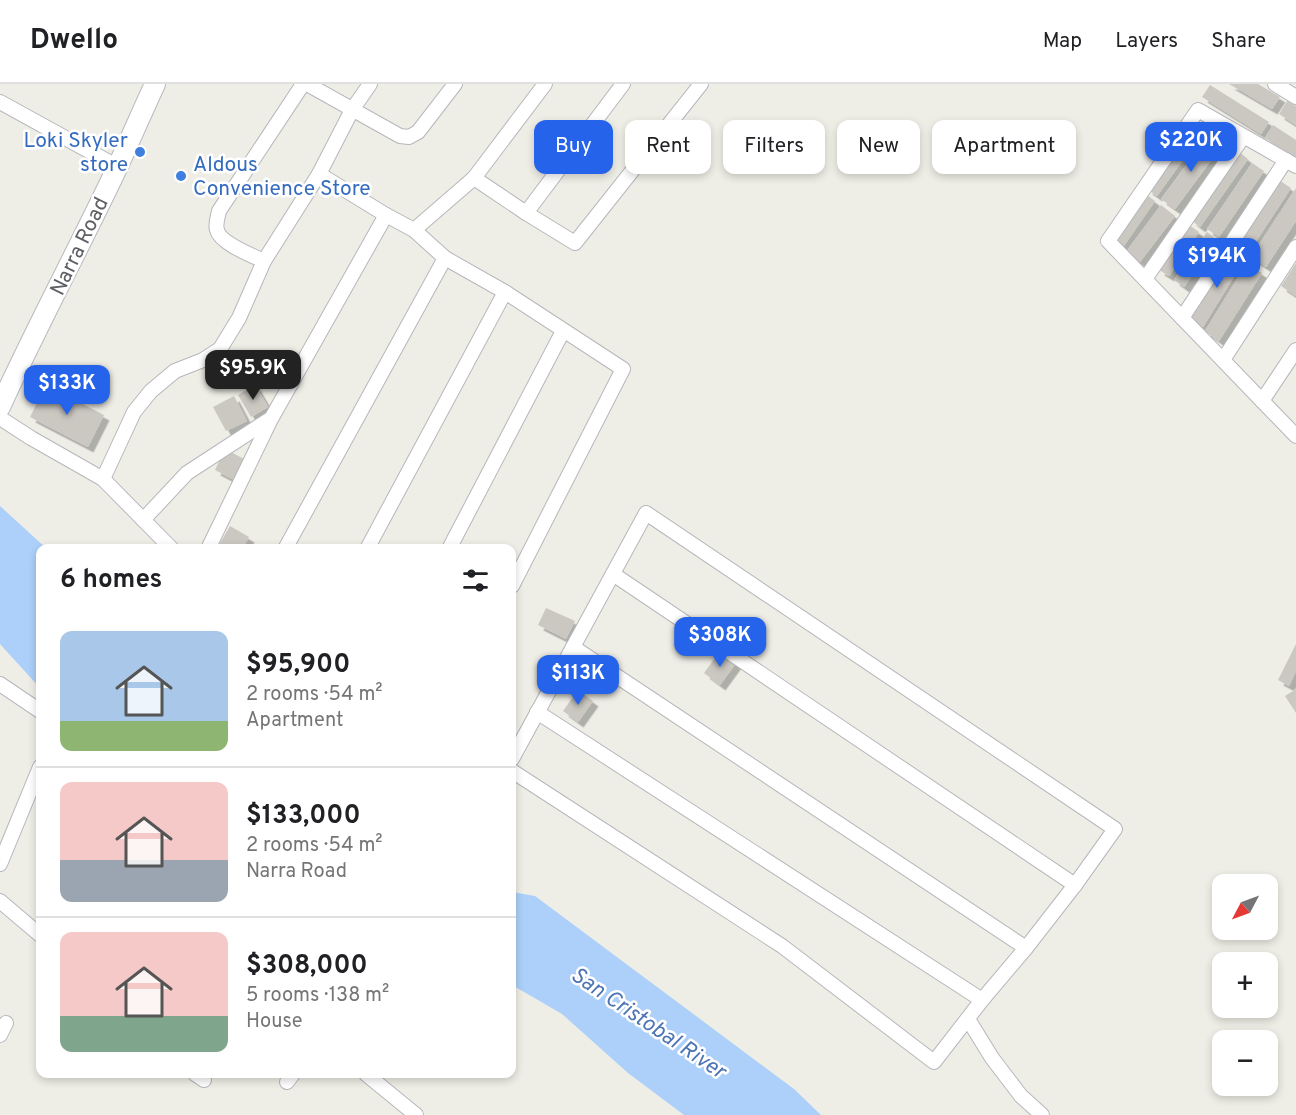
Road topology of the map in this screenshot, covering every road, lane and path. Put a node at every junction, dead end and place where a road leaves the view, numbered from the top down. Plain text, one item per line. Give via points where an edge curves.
1 (155, 84) edge
2 (305, 84) edge
3 (370, 84) edge
4 (455, 84) edge
5 (545, 84) edge
6 (623, 84) edge
7 (701, 84) edge
8 (1275, 84) edge
9 (1296, 97) edge
10 (0, 102) edge
11 (352, 110) junction
12 (1244, 137) junction
13 (1291, 163) edge
14 (118, 167) junction
15 (318, 174) junction
16 (474, 178) junction
17 (526, 213) junction
18 (386, 215) junction
19 (414, 230) junction
20 (1296, 247) edge
21 (445, 258) junction
22 (264, 261) junction
23 (1145, 279) junction
24 (505, 292) junction
25 (1182, 318) junction
26 (563, 331) junction
27 (1296, 350) edge
28 (1223, 360) junction
29 (1262, 401) junction
30 (0, 407) edge
31 (0, 418) edge
32 (271, 419) junction
33 (1296, 436) edge
34 (103, 479) junction
35 (143, 520) junction
36 (167, 544) edge
37 (210, 544) edge
38 (288, 544) edge
39 (370, 544) edge
40 (452, 544) edge
41 (613, 574) junction
42 (516, 578) edge
43 (573, 647) junction
44 (0, 684) edge
45 (36, 708) edge
46 (537, 712) junction
47 (516, 751) edge
48 (516, 774) edge
49 (36, 777) edge
50 (0, 864) edge
51 (1075, 885) junction
52 (0, 901) edge
53 (36, 932) edge
54 (1026, 948) junction
55 (982, 1000) junction
56 (968, 1019) junction
57 (371, 1078) edge
58 (416, 1115) edge
59 (1042, 1115) edge

1 - 14 main road, Narra Road
2 - 11 street
2 - 22 street via 219,211 217,232 228,243
3 - 11 street
4 - 11 street via 418,132 409,137
5 - 16 street
6 - 17 street
7 - 17 street via 575,243
8 - 9 street
10 - 14 street
11 - 15 street
12 - 13 street
12 - 23 street
12 - 23 street via 1198,110 1108,241
13 - 25 street
14 - 30 main road, Narra Road
15 - 18 street
15 - 22 street
16 - 17 street
16 - 19 street
18 - 19 street
18 - 32 street
19 - 21 street
20 - 28 street
21 - 24 street
21 - 38 street
22 - 34 street via 239,318 220,349 175,371 151,391 134,412
23 - 25 street
24 - 26 street
24 - 39 street
25 - 28 street
26 - 40 street
26 - 42 street via 622,369
27 - 29 street
28 - 29 street
29 - 33 street
31 - 34 street
32 - 35 street via 187,473
32 - 37 street
34 - 35 street
35 - 36 street
41 - 43 street
41 - 51 street
41 - 51 street via 646,513 1116,829
43 - 46 street
43 - 54 street
44 - 45 street
46 - 47 street
46 - 55 street
48 - 56 street via 782,946 934,1062
49 - 50 street
51 - 54 street
52 - 53 street
54 - 55 street
55 - 56 street
56 - 59 street via 1021,1096
57 - 58 street

